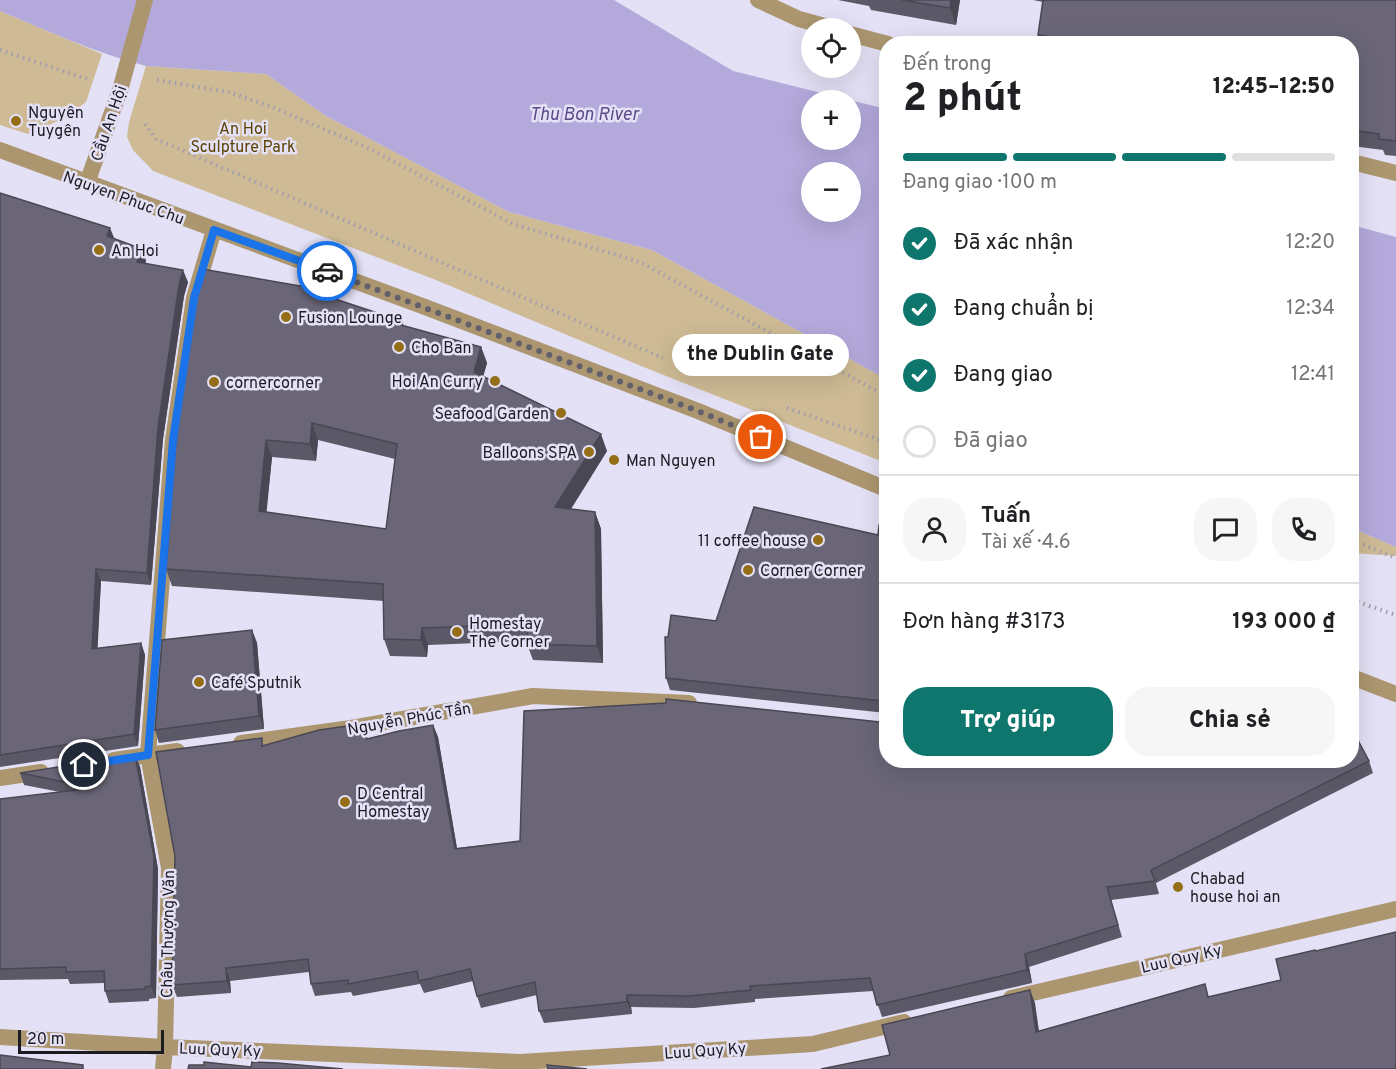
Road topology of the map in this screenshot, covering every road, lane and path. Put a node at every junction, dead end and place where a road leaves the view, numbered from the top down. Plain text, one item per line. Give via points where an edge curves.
1 (145, 0) edge
2 (758, 0) edge
3 (801, 20) edge
4 (861, 37) edge
5 (879, 42) edge
6 (0, 50) edge
7 (124, 75) junction
8 (0, 150) edge
9 (1359, 164) edge
10 (1396, 173) edge
11 (87, 183) junction
12 (214, 230) junction
13 (669, 360) dead end
14 (879, 392) edge
15 (786, 408) dead end
16 (879, 440) edge
17 (879, 486) edge
18 (1359, 543) edge
19 (1396, 558) edge
20 (1359, 602) edge
21 (1396, 615) edge
22 (1359, 680) edge
23 (1396, 694) edge
24 (702, 704) edge
25 (227, 745) edge
26 (193, 749) edge
27 (148, 755) junction
28 (102, 762) edge
29 (57, 769) edge
30 (0, 778) edge
31 (1396, 909) edge
32 (999, 1000) edge
33 (918, 1019) edge
34 (0, 1037) edge
35 (165, 1047) junction
36 (163, 1069) edge

1 - 7 street, Cầu An Hội
2 - 3 street
4 - 5 street
6 - 7 path
7 - 11 street, Cầu An Hội
7 - 13 path via 156,139
7 - 14 path via 228,92 267,105 366,147 513,224 640,262
8 - 11 street, Nguyen Phuc Chu
9 - 10 street
11 - 12 street, Nguyen Phuc Chu
12 - 17 street, Nguyen Phuc Chu via 698,411
12 - 27 street, Châu Thượng Văn via 194,298 173,440
15 - 16 path
18 - 19 path
20 - 21 path
22 - 23 street
24 - 25 street, Nguyễn Phúc Tần via 533,696
26 - 27 street
27 - 28 street
27 - 35 street, Châu Thượng Văn via 169,868
29 - 30 street
31 - 32 street, Luu Quy Ky
33 - 35 street, Luu Quy Ky via 813,1044 520,1062
34 - 35 street, Luu Quy Ky
35 - 36 street, Châu Thượng Văn

